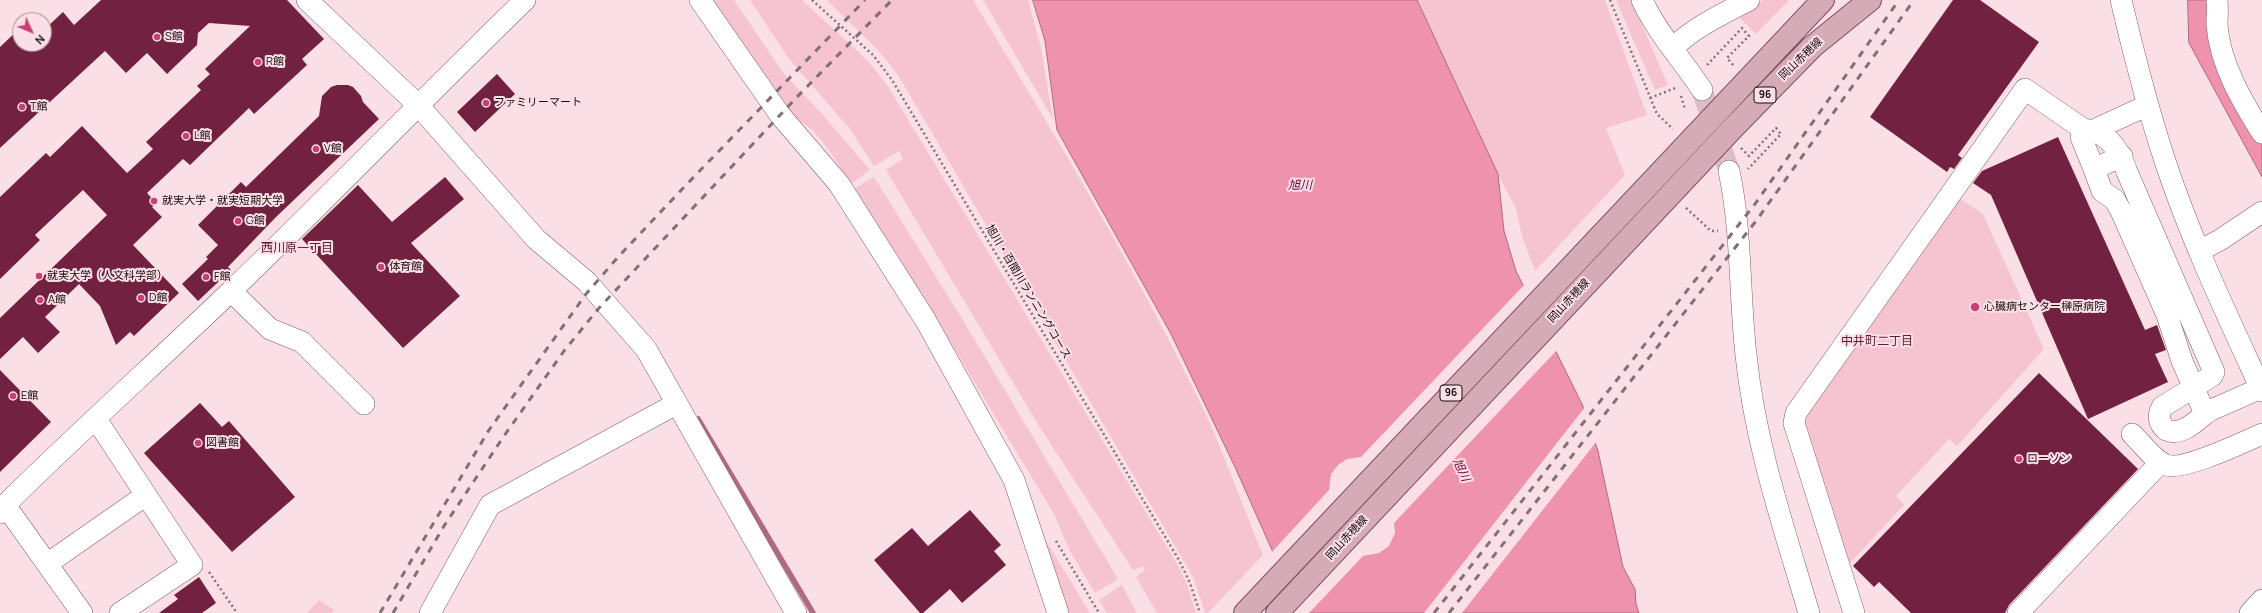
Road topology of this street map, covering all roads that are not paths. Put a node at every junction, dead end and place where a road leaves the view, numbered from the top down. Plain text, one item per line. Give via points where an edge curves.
1 (307, 0) edge
2 (525, 0) edge
3 (700, 0) edge
4 (1642, 0) edge
5 (1749, 0) edge
6 (1823, 0) edge
7 (1870, 0) edge
8 (2121, 0) edge
9 (2220, 1) edge
10 (1673, 48) junction
11 (1702, 90) tunnel mouth
12 (418, 105) junction
13 (2148, 105) junction
14 (2089, 130) junction
15 (2262, 133) edge
16 (2122, 156) junction
17 (2094, 169) junction
18 (1729, 171) tunnel mouth
19 (2262, 212) edge
20 (2199, 251) junction
21 (231, 291) junction
22 (2195, 388) junction
23 (2261, 389) edge
24 (364, 404) dead end
25 (676, 404) junction
26 (2209, 411) junction
27 (96, 419) junction
28 (2132, 434) dead end
29 (2262, 434) edge
30 (2161, 462) junction
31 (146, 495) junction
32 (3, 509) edge
33 (47, 564) junction
34 (2262, 600) edge
35 (82, 613) edge
36 (120, 613) edge
37 (430, 613) edge
38 (796, 613) edge
39 (1058, 613) edge
40 (1245, 613) edge
41 (1277, 613) edge
42 (1809, 613) edge
43 (1854, 613) edge
44 (2018, 613) edge
45 (2250, 613) edge

1 - 12 street
2 - 12 street
3 - 39 street via 780,115 839,184 926,321 1014,480
4 - 10 street via 1652,21
5 - 10 street via 1708,22
6 - 40 main road, 岡山赤穂線 / 96
7 - 41 main road, 岡山赤穂線 / 96 via 1812,47 1666,197
8 - 13 street
9 - 15 street via 2217,25 2221,47 2246,108
10 - 11 street
12 - 21 street via 405,121
12 - 25 street via 536,239 587,282 612,309 646,349
13 - 14 street
13 - 20 street via 2166,165
14 - 16 street via 2116,147
14 - 17 street via 2080,137
14 - 43 street via 2025,89 1796,413 1794,423
16 - 17 street
16 - 22 street via 2214,372
17 - 22 street via 2102,191 2114,200 2121,211 2167,315 2182,361
18 - 42 street via 1736,201 1746,355 1765,468
19 - 20 street
20 - 23 street
21 - 24 street via 270,329 302,342
21 - 27 street
22 - 26 street via 2203,409
22 - 26 street via 2162,407 2159,416 2161,425 2170,432 2182,430
23 - 26 street
25 - 37 street via 490,505
25 - 38 street
27 - 31 street
27 - 32 street
28 - 30 street
29 - 30 street via 2219,453 2176,466
30 - 44 street
31 - 33 street
31 - 36 street via 192,565
32 - 33 street
33 - 35 street
34 - 45 street

